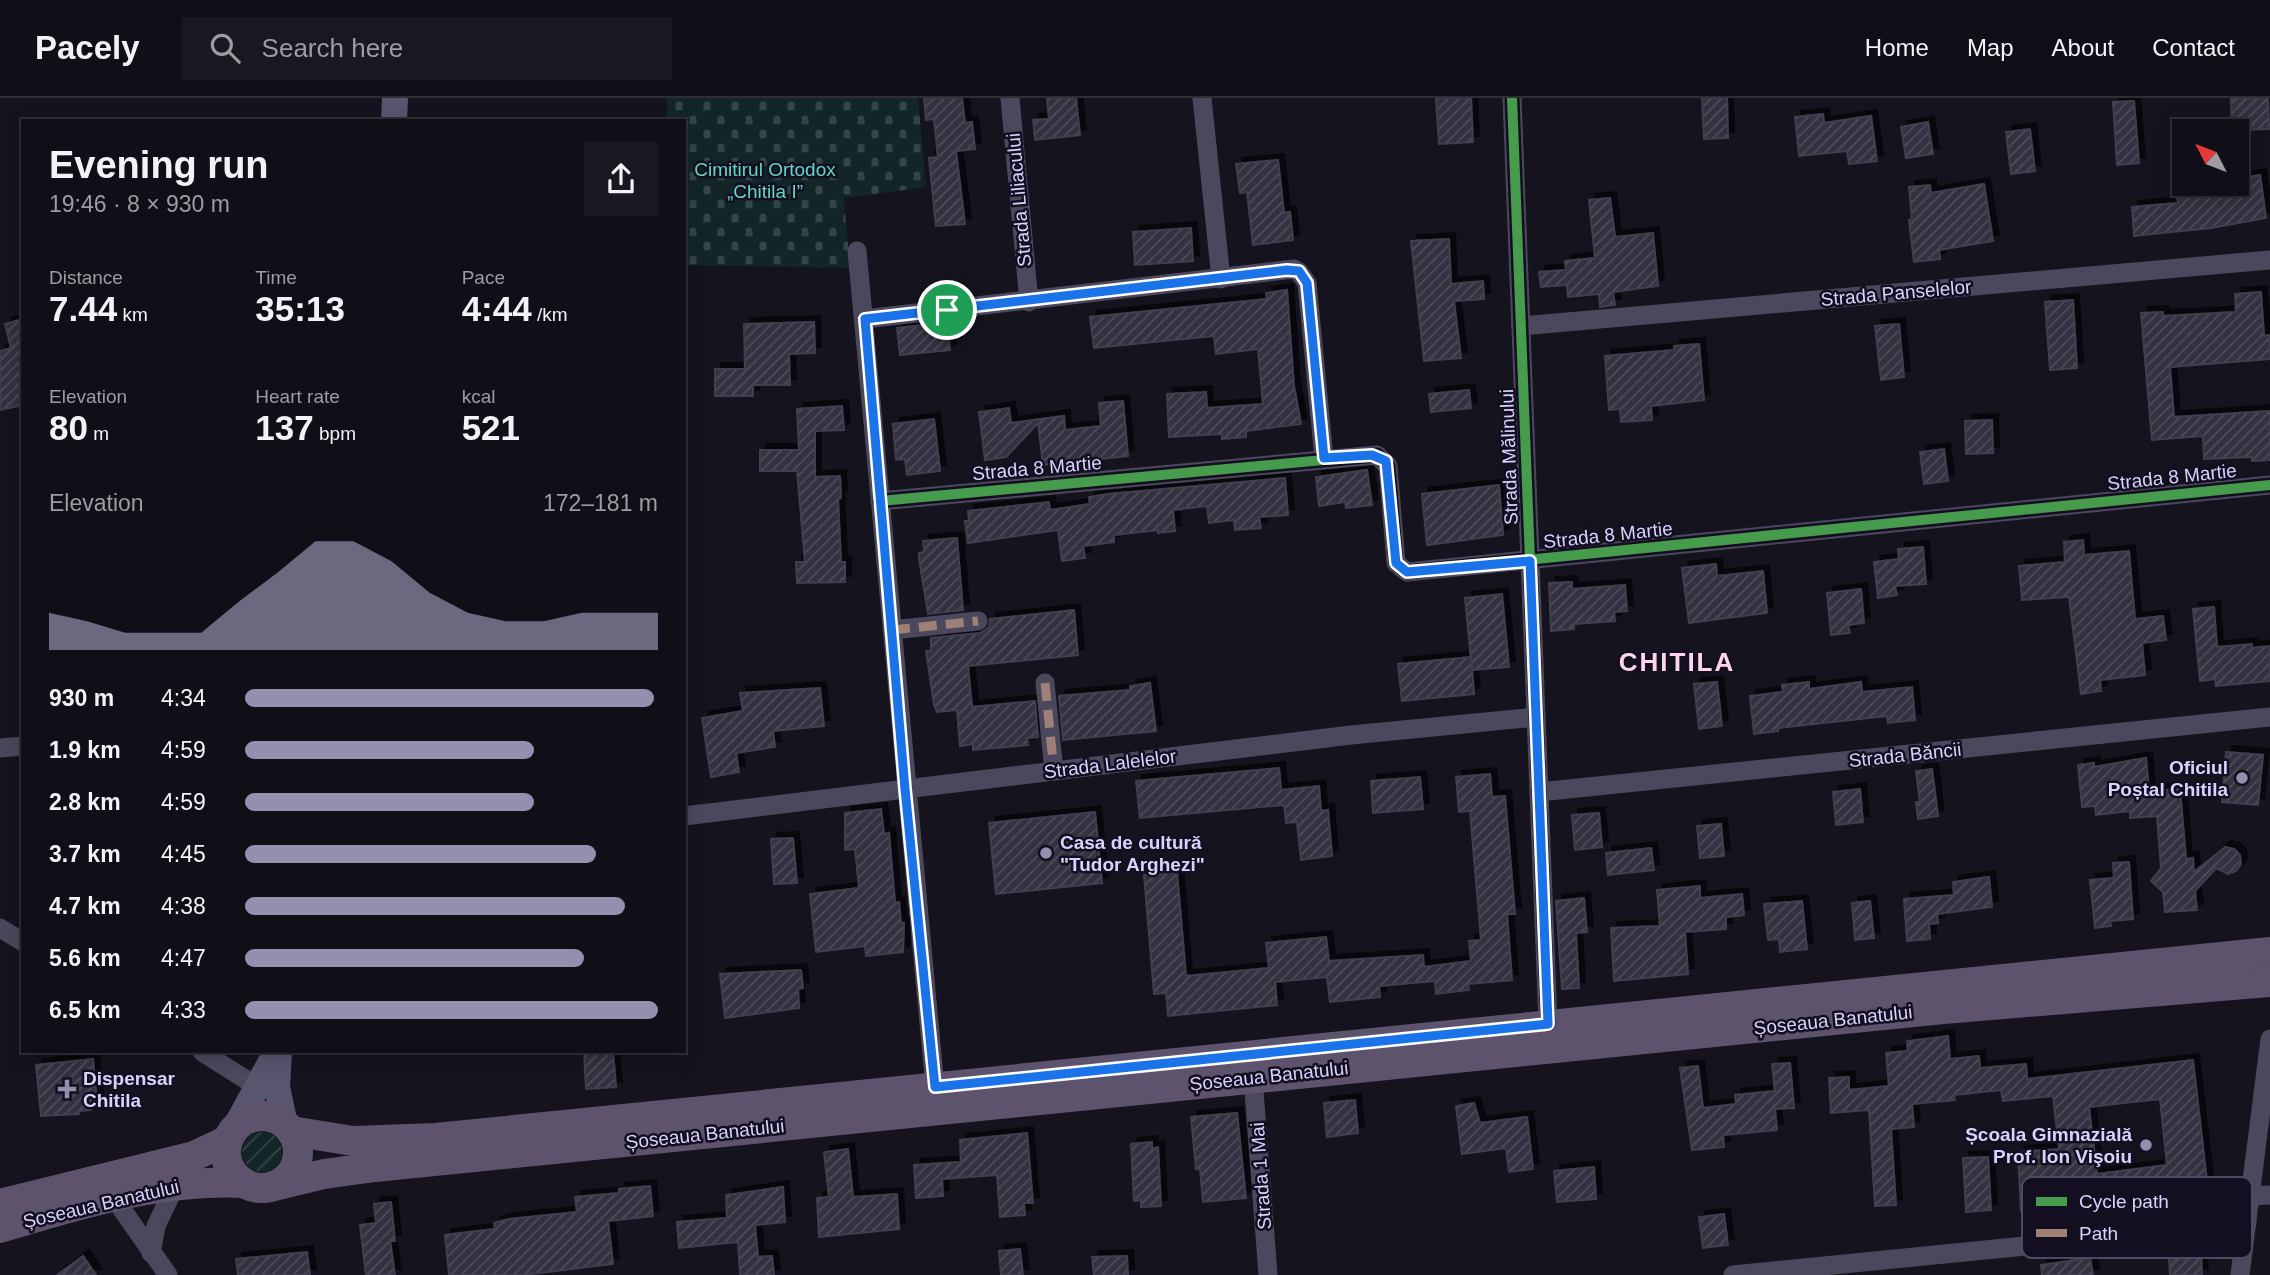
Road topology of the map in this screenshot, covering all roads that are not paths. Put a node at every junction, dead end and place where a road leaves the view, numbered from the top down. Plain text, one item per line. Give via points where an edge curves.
1 (395, 98) edge
2 (1010, 98) edge
3 (1202, 98) edge
4 (1512, 98) edge
5 (394, 119) edge
6 (857, 251) dead end
7 (2270, 260) edge
8 (1221, 279) junction
9 (1029, 302) junction
10 (865, 319) junction
11 (1521, 326) junction
12 (1324, 458) junction
13 (2270, 485) edge
14 (880, 501) junction
15 (1530, 561) junction
16 (978, 621) dead end
17 (891, 630) junction
18 (1045, 683) dead end
19 (1536, 717) junction
20 (2270, 717) edge
21 (21, 746) edge
22 (0, 748) edge
23 (1054, 771) junction
24 (905, 789) junction
25 (1539, 792) junction
26 (686, 816) edge
27 (0, 928) edge
28 (21, 941) edge
29 (2270, 952) edge
30 (2270, 982) edge
31 (1548, 1024) junction
32 (2270, 1039) edge
33 (204, 1053) edge
34 (276, 1053) edge
35 (277, 1053) edge
36 (1253, 1078) junction
37 (256, 1086) junction
38 (935, 1087) junction
39 (288, 1128) junction
40 (232, 1134) junction
41 (2252, 1180) edge
42 (257, 1185) junction
43 (175, 1186) junction
44 (2270, 1195) edge
45 (2252, 1196) edge
46 (114, 1198) junction
47 (0, 1204) edge
48 (0, 1228) edge
49 (2022, 1246) edge
50 (151, 1253) junction
51 (168, 1275) edge
52 (1268, 1275) edge
53 (1733, 1275) edge

1 - 5 main road
2 - 9 street, Strada Liliacului
3 - 8 street
4 - 11 street, Strada Mălinului
6 - 10 street
7 - 11 street, Strada Panselelor
8 - 9 street
8 - 12 street via 1287,270 1299,271 1304,277
9 - 10 street
10 - 14 street
11 - 15 street, Strada Mălinului
12 - 14 street, Strada 8 Martie
12 - 15 street, Strada 8 Martie via 1372,455 1386,461 1396,563 1401,569
13 - 15 street, Strada 8 Martie
14 - 17 street
15 - 19 street, Strada Mălinului
16 - 17 street
17 - 24 street
18 - 23 street
19 - 23 street, Strada Lalelelor
19 - 25 street, Strada Mălinului
20 - 25 street, Strada Băncii
21 - 22 street
23 - 24 street, Strada Lalelelor
24 - 26 street, Strada Lalelelor
24 - 38 street
25 - 31 street, Strada Mălinului
27 - 28 street
29 - 31 main road, Șoseaua Banatului
30 - 36 main road, Șoseaua Banatului via 1943,1009
31 - 38 main road, Șoseaua Banatului
32 - 41 street
33 - 37 street
34 - 37 main road
35 - 39 main road via 276,1087
36 - 42 main road, Șoseaua Banatului via 375,1167
36 - 52 street, Strada 1 Mai
37 - 40 main road
38 - 39 main road, Șoseaua Banatului via 436,1138 354,1141
39 - 40 main road via 265,1116 244,1121
39 - 42 main road via 296,1141 296,1164 290,1175
40 - 42 main road via 228,1164
40 - 47 main road, Șoseaua Banatului via 194,1156
42 - 43 main road, Șoseaua Banatului
43 - 46 main road, Șoseaua Banatului
43 - 50 street via 156,1226
44 - 45 street
46 - 48 main road, Șoseaua Banatului
46 - 50 street
49 - 53 street
50 - 51 street

